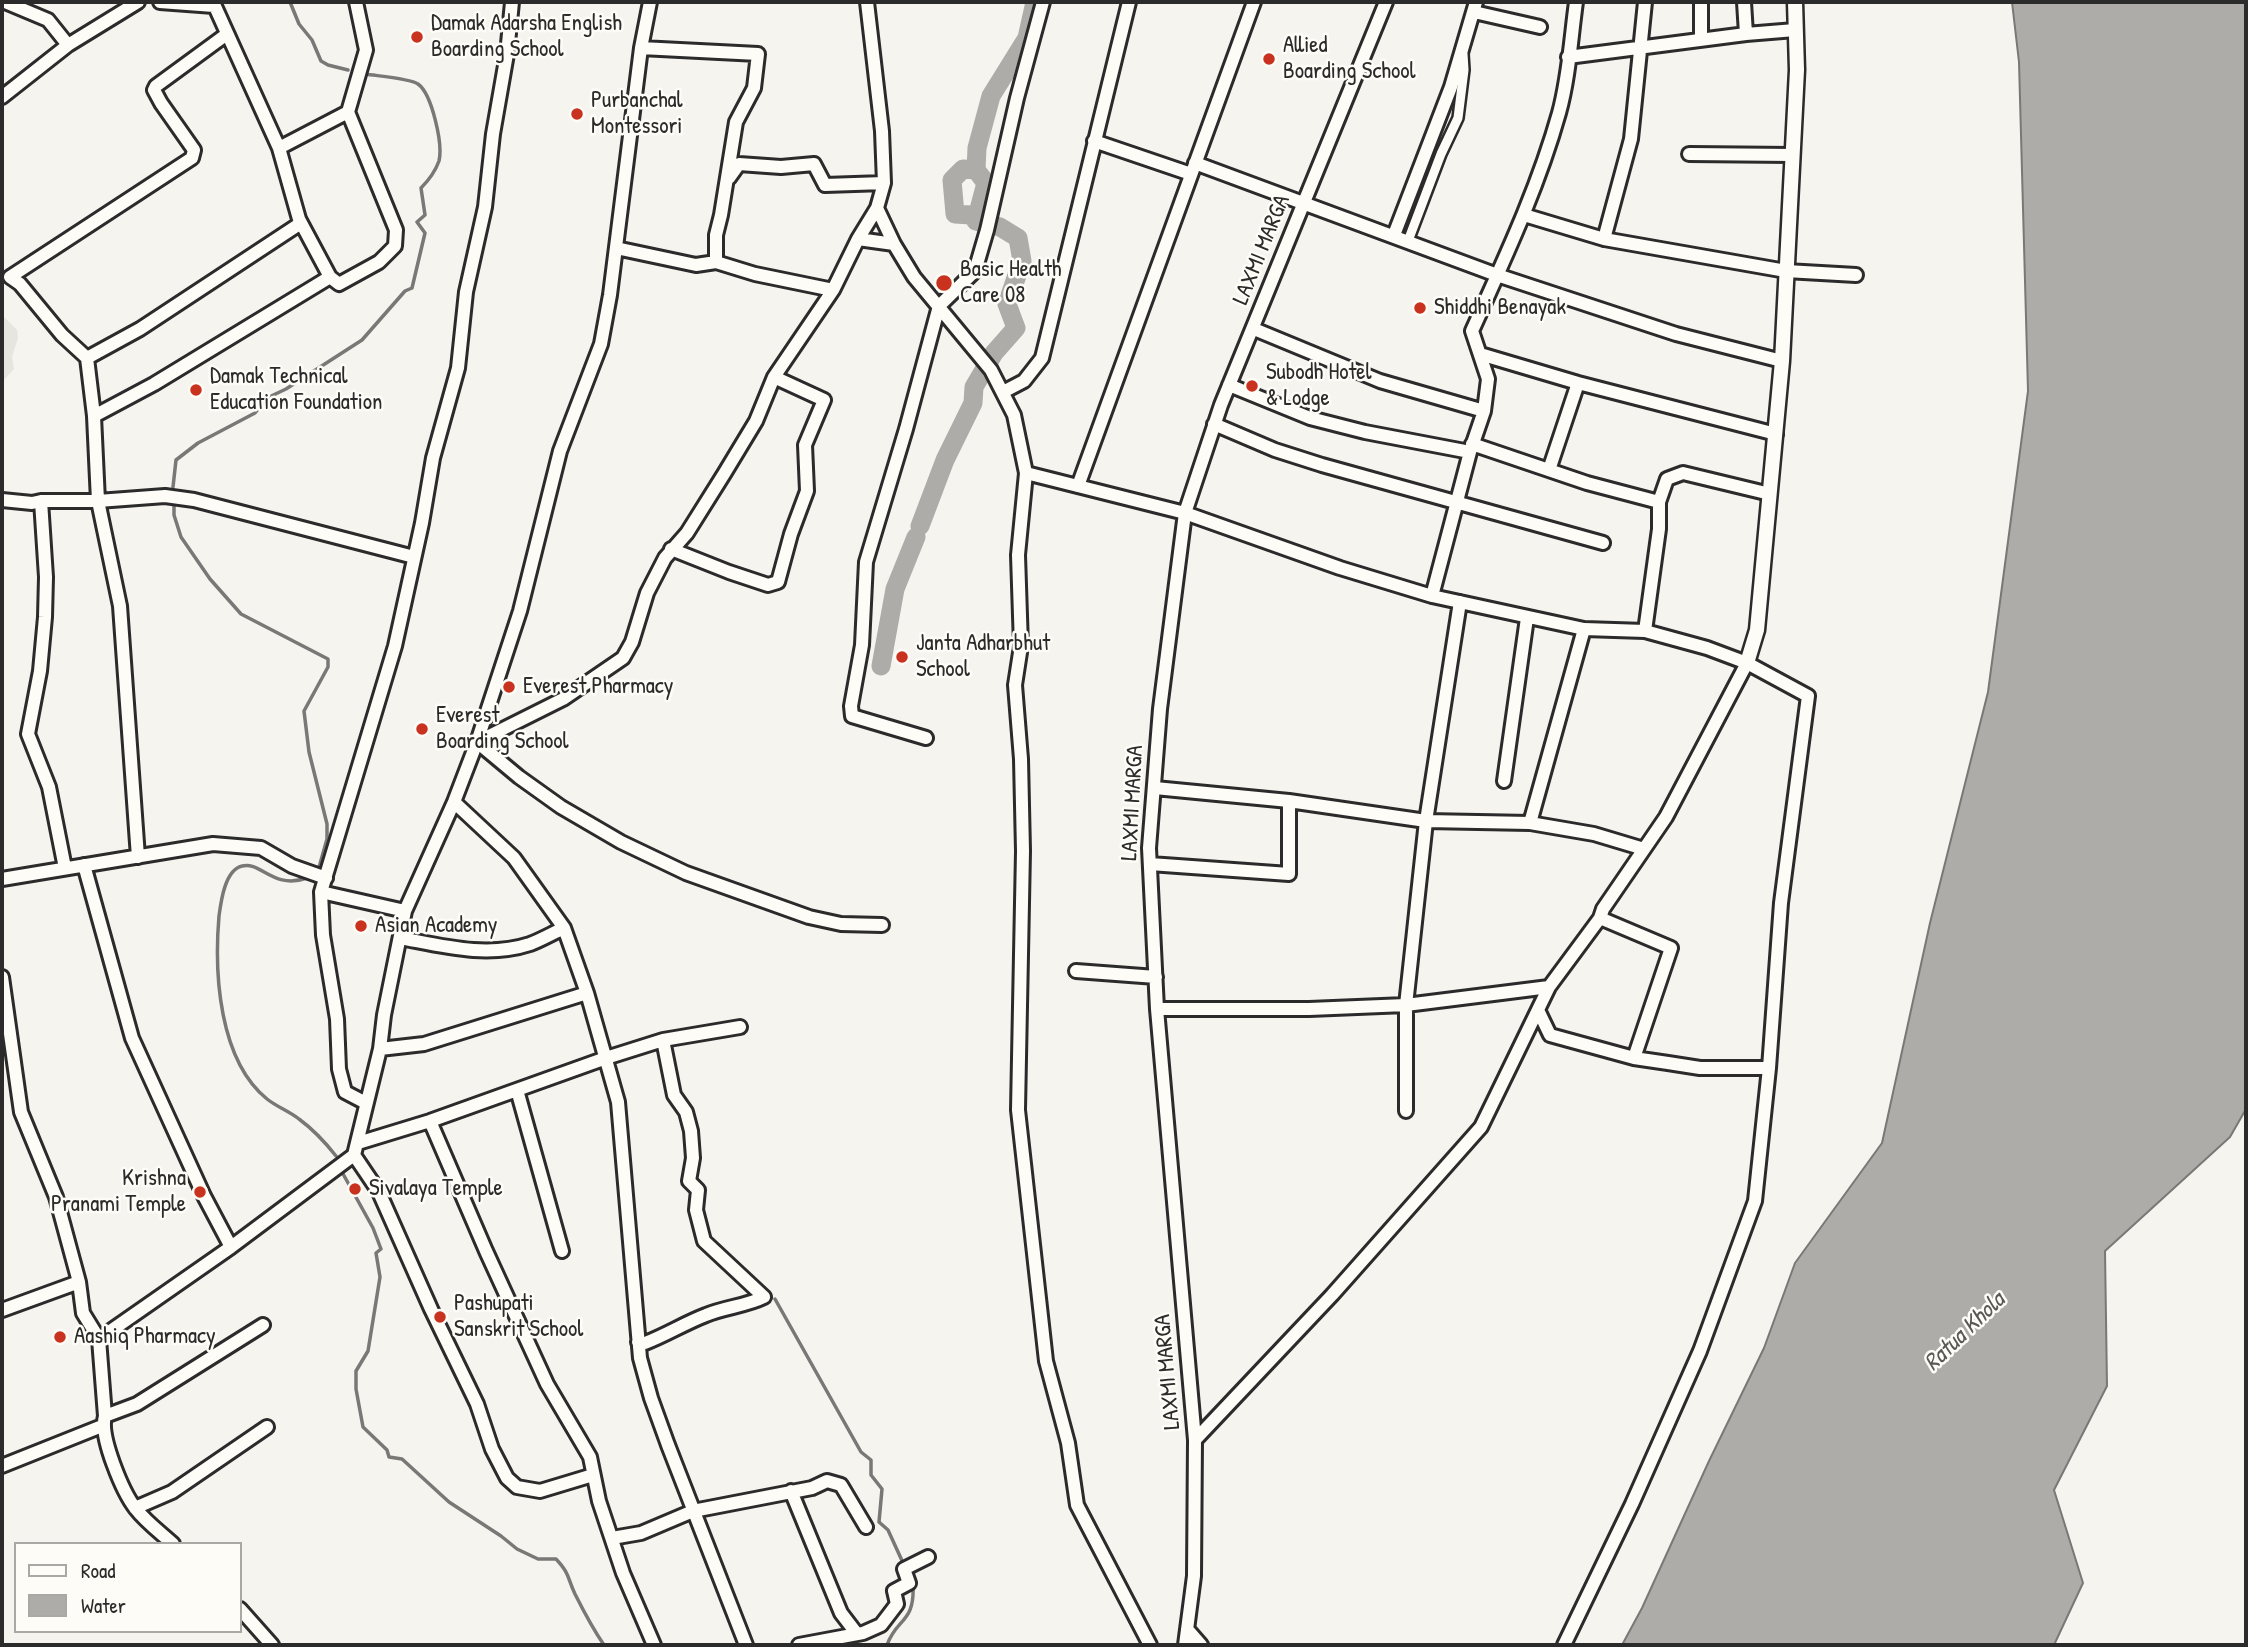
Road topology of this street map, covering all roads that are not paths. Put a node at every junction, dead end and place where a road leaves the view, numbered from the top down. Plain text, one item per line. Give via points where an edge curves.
1 (5, 2) edge
2 (138, 2) edge
3 (160, 2) edge
4 (356, 2) edge
5 (512, 2) edge
6 (650, 2) edge
7 (867, 2) edge
8 (1043, 2) edge
9 (1129, 2) edge
10 (1254, 2) edge
11 (1386, 2) edge
12 (1576, 2) edge
13 (1645, 2) edge
14 (1701, 2) edge
15 (1744, 2) edge
16 (1795, 2) edge
17 (213, 4) edge
18 (1475, 7) edge
19 (1540, 27) dead end
20 (1794, 30) junction
21 (227, 34) junction
22 (1746, 34) junction
23 (1701, 39) junction
24 (68, 45) junction
25 (1641, 46) junction
26 (641, 48) junction
27 (1461, 50) junction
28 (1569, 57) junction
29 (2, 97) edge
30 (348, 112) junction
31 (1094, 141) junction
32 (279, 148) junction
33 (1689, 153) dead end
34 (1792, 155) junction
35 (1193, 168) junction
36 (726, 182) junction
37 (884, 183) junction
38 (1303, 202) junction
39 (877, 208) junction
40 (1524, 215) junction
41 (301, 223) junction
42 (1394, 236) junction
43 (859, 239) junction
44 (1604, 239) junction
45 (1408, 241) junction
46 (894, 244) junction
47 (616, 248) junction
48 (716, 262) junction
49 (1786, 271) junction
50 (1497, 275) junction
51 (1856, 275) dead end
52 (330, 277) junction
53 (833, 290) junction
54 (939, 306) junction
55 (1254, 329) junction
56 (1480, 354) junction
57 (87, 358) junction
58 (1782, 361) junction
59 (774, 377) junction
60 (1578, 383) junction
61 (1229, 385) junction
62 (1003, 392) junction
63 (1484, 411) junction
64 (94, 416) junction
65 (1214, 424) junction
66 (1776, 434) junction
67 (1471, 448) junction
68 (1549, 470) junction
69 (1026, 473) junction
70 (1078, 486) junction
71 (1770, 494) junction
72 (2, 500) edge
73 (41, 501) junction
74 (98, 501) junction
75 (1659, 502) junction
76 (1457, 503) junction
77 (1185, 513) junction
78 (1603, 542) dead end
79 (671, 549) junction
80 (414, 557) junction
81 (1432, 596) junction
82 (1460, 602) junction
83 (1527, 618) junction
84 (1584, 629) junction
85 (1645, 631) junction
86 (1747, 663) junction
87 (926, 738) dead end
88 (477, 742) junction
89 (1504, 781) dead end
90 (1155, 789) junction
91 (1289, 801) junction
92 (454, 802) junction
93 (1426, 821) junction
94 (1530, 823) junction
95 (1644, 849) junction
96 (138, 857) junction
97 (1150, 864) junction
98 (85, 865) junction
99 (65, 868) junction
100 (326, 878) junction
101 (2, 879) edge
102 (321, 892) junction
103 (405, 911) junction
104 (1600, 918) junction
105 (882, 925) dead end
106 (564, 928) junction
107 (400, 938) junction
108 (1076, 971) dead end
109 (2, 977) edge
110 (1156, 977) junction
111 (1549, 988) junction
112 (587, 993) junction
113 (1406, 1005) junction
114 (1157, 1009) junction
115 (1538, 1010) junction
116 (740, 1027) dead end
117 (663, 1041) junction
118 (380, 1049) junction
119 (606, 1058) junction
120 (1634, 1058) junction
121 (1769, 1068) junction
122 (517, 1090) junction
123 (366, 1103) junction
124 (1406, 1111) dead end
125 (430, 1121) junction
126 (356, 1149) junction
127 (231, 1247) junction
128 (562, 1251) dead end
129 (79, 1282) junction
130 (2, 1310) edge
131 (263, 1325) dead end
132 (99, 1339) junction
133 (638, 1342) junction
134 (104, 1421) junction
135 (267, 1427) dead end
136 (1195, 1440) junction
137 (2, 1466) edge
138 (593, 1475) junction
139 (791, 1491) junction
140 (135, 1508) junction
141 (694, 1511) junction
142 (866, 1527) dead end
143 (612, 1538) junction
144 (171, 1542) edge
145 (928, 1557) dead end
146 (242, 1611) edge
147 (1187, 1629) junction
148 (857, 1634) junction
149 (272, 1645) edge
150 (654, 1645) edge
151 (746, 1645) edge
152 (799, 1645) edge
153 (1150, 1645) edge
154 (1185, 1645) edge
155 (1201, 1645) edge
156 (1563, 1645) edge

1 - 24 street via 48,20
2 - 24 street
3 - 17 street
4 - 30 street via 366,51
5 - 80 street via 458,368 433,458
6 - 26 street
7 - 37 street
8 - 54 street via 975,271
9 - 31 street
10 - 35 street
11 - 38 street, LAXMI MARGA
12 - 28 street
13 - 25 street
14 - 23 street
15 - 22 street
16 - 20 street
17 - 21 street
18 - 19 street
18 - 27 street
20 - 22 street
20 - 34 street via 1797,70
21 - 32 street
21 - 57 street via 154,90 194,149 192,158 10,277
22 - 23 street
23 - 25 street
24 - 29 street
25 - 28 street
25 - 44 street via 1631,139
26 - 36 street via 758,54 754,88 736,122
26 - 47 street
27 - 42 street
27 - 45 street via 1464,70 1458,118
28 - 40 street via 1560,110
30 - 32 street
30 - 52 street via 396,230 395,246 379,262 339,284
31 - 35 street
31 - 62 street via 1042,358 1024,381
32 - 41 street
33 - 34 street
34 - 49 street
35 - 38 street
35 - 70 street
36 - 37 street via 739,164 814,164 825,185
36 - 48 street
37 - 39 street
38 - 42 street
38 - 55 street, LAXMI MARGA
39 - 43 street
39 - 46 street
40 - 44 street
40 - 50 street
41 - 52 street
41 - 57 street via 140,329
42 - 45 street
43 - 46 street
43 - 53 street
44 - 49 street
45 - 50 street
46 - 54 street
47 - 48 street via 696,265
47 - 88 street via 601,344 560,451 520,611
48 - 53 street
49 - 51 street
49 - 58 street
50 - 56 street via 1472,331
50 - 58 street via 1676,334
52 - 64 street
53 - 59 street
54 - 62 street
54 - 87 street via 866,562 862,645 851,706 852,716
55 - 61 street, LAXMI MARGA
55 - 63 street via 1380,381
56 - 60 street
56 - 63 street via 1488,379
57 - 64 street
58 - 66 street
59 - 79 street via 750,431 687,533
59 - 79 street via 824,400 805,445 807,491 778,582 768,585
60 - 66 street
60 - 68 street
61 - 65 street, LAXMI MARGA
61 - 67 street via 1310,418 1365,432
62 - 69 street via 1014,415
63 - 67 street
64 - 74 street
65 - 76 street via 1275,450
65 - 77 street, LAXMI MARGA
66 - 71 street
67 - 68 street
67 - 76 street
68 - 75 street
69 - 70 street
69 - 153 street via 1017,555 1021,646 1015,685 1023,851 1020,1123 1046,1361 1068,1443 1077,1506
70 - 77 street
71 - 75 street via 1683,473 1667,479
71 - 86 street via 1757,630
72 - 73 street
73 - 74 street
73 - 99 street via 45,617 28,734 49,787
74 - 80 street via 165,496 194,500
74 - 96 street via 120,606
75 - 85 street
76 - 78 street
76 - 81 street
77 - 81 street
77 - 90 street, LAXMI MARGA via 1160,709
79 - 88 street via 647,593 623,658 563,699
80 - 100 street via 391,659
81 - 82 street
82 - 83 street
82 - 93 street
83 - 84 street
83 - 89 street
84 - 85 street
84 - 94 street
85 - 86 street
86 - 95 street via 1666,817
86 - 121 street via 1808,696 1781,903
88 - 92 street
88 - 105 street via 561,807 686,873 809,917
90 - 91 street
90 - 97 street, LAXMI MARGA
91 - 93 street
91 - 97 street via 1289,874
92 - 103 street
92 - 106 street via 514,858
93 - 94 street
93 - 113 street
94 - 95 street via 1594,834
95 - 104 street
96 - 98 street
96 - 100 street via 213,844 261,848
97 - 110 street, LAXMI MARGA
98 - 99 street
98 - 127 street via 132,1038
99 - 101 street
100 - 102 street
102 - 103 street
102 - 123 street via 340,1069 345,1092
103 - 107 street
104 - 111 street
104 - 120 street via 1671,948
106 - 107 street via 530,944 498,950 467,951
106 - 112 street
107 - 118 street
108 - 110 street
109 - 129 street via 21,1112 56,1197
110 - 114 street, LAXMI MARGA
111 - 113 street
111 - 115 street
112 - 118 street via 424,1044
112 - 119 street
113 - 114 street
113 - 124 street
114 - 136 street, LAXMI MARGA
115 - 120 street via 1550,1035
115 - 136 street via 1481,1127
116 - 117 street
117 - 119 street
117 - 133 street via 674,1095 686,1112 691,1131 689,1181 698,1190 696,1210 705,1241 764,1297
118 - 123 street
119 - 122 street
119 - 133 street via 619,1112
120 - 121 street via 1700,1068
121 - 156 street via 1755,1202 1699,1351
122 - 125 street
122 - 128 street
123 - 126 street
125 - 126 street
125 - 138 street via 547,1384 590,1457
126 - 127 street
126 - 138 street via 380,1192 507,1478 517,1487 540,1491
127 - 132 street
129 - 130 street
129 - 132 street via 83,1313
131 - 134 street
132 - 134 street
133 - 141 street via 650,1398
134 - 137 street
134 - 140 street via 110,1455
135 - 140 street via 172,1492
136 - 147 street, LAXMI MARGA via 1194,1576
138 - 143 street
139 - 141 street
139 - 142 street via 827,1481 841,1485
139 - 148 street via 841,1613
140 - 144 street
141 - 143 street via 641,1533
141 - 151 street
143 - 150 street
145 - 148 street via 904,1569 909,1583 894,1591 897,1604 881,1625
146 - 149 street
147 - 154 street, LAXMI MARGA
147 - 155 street
148 - 152 street

